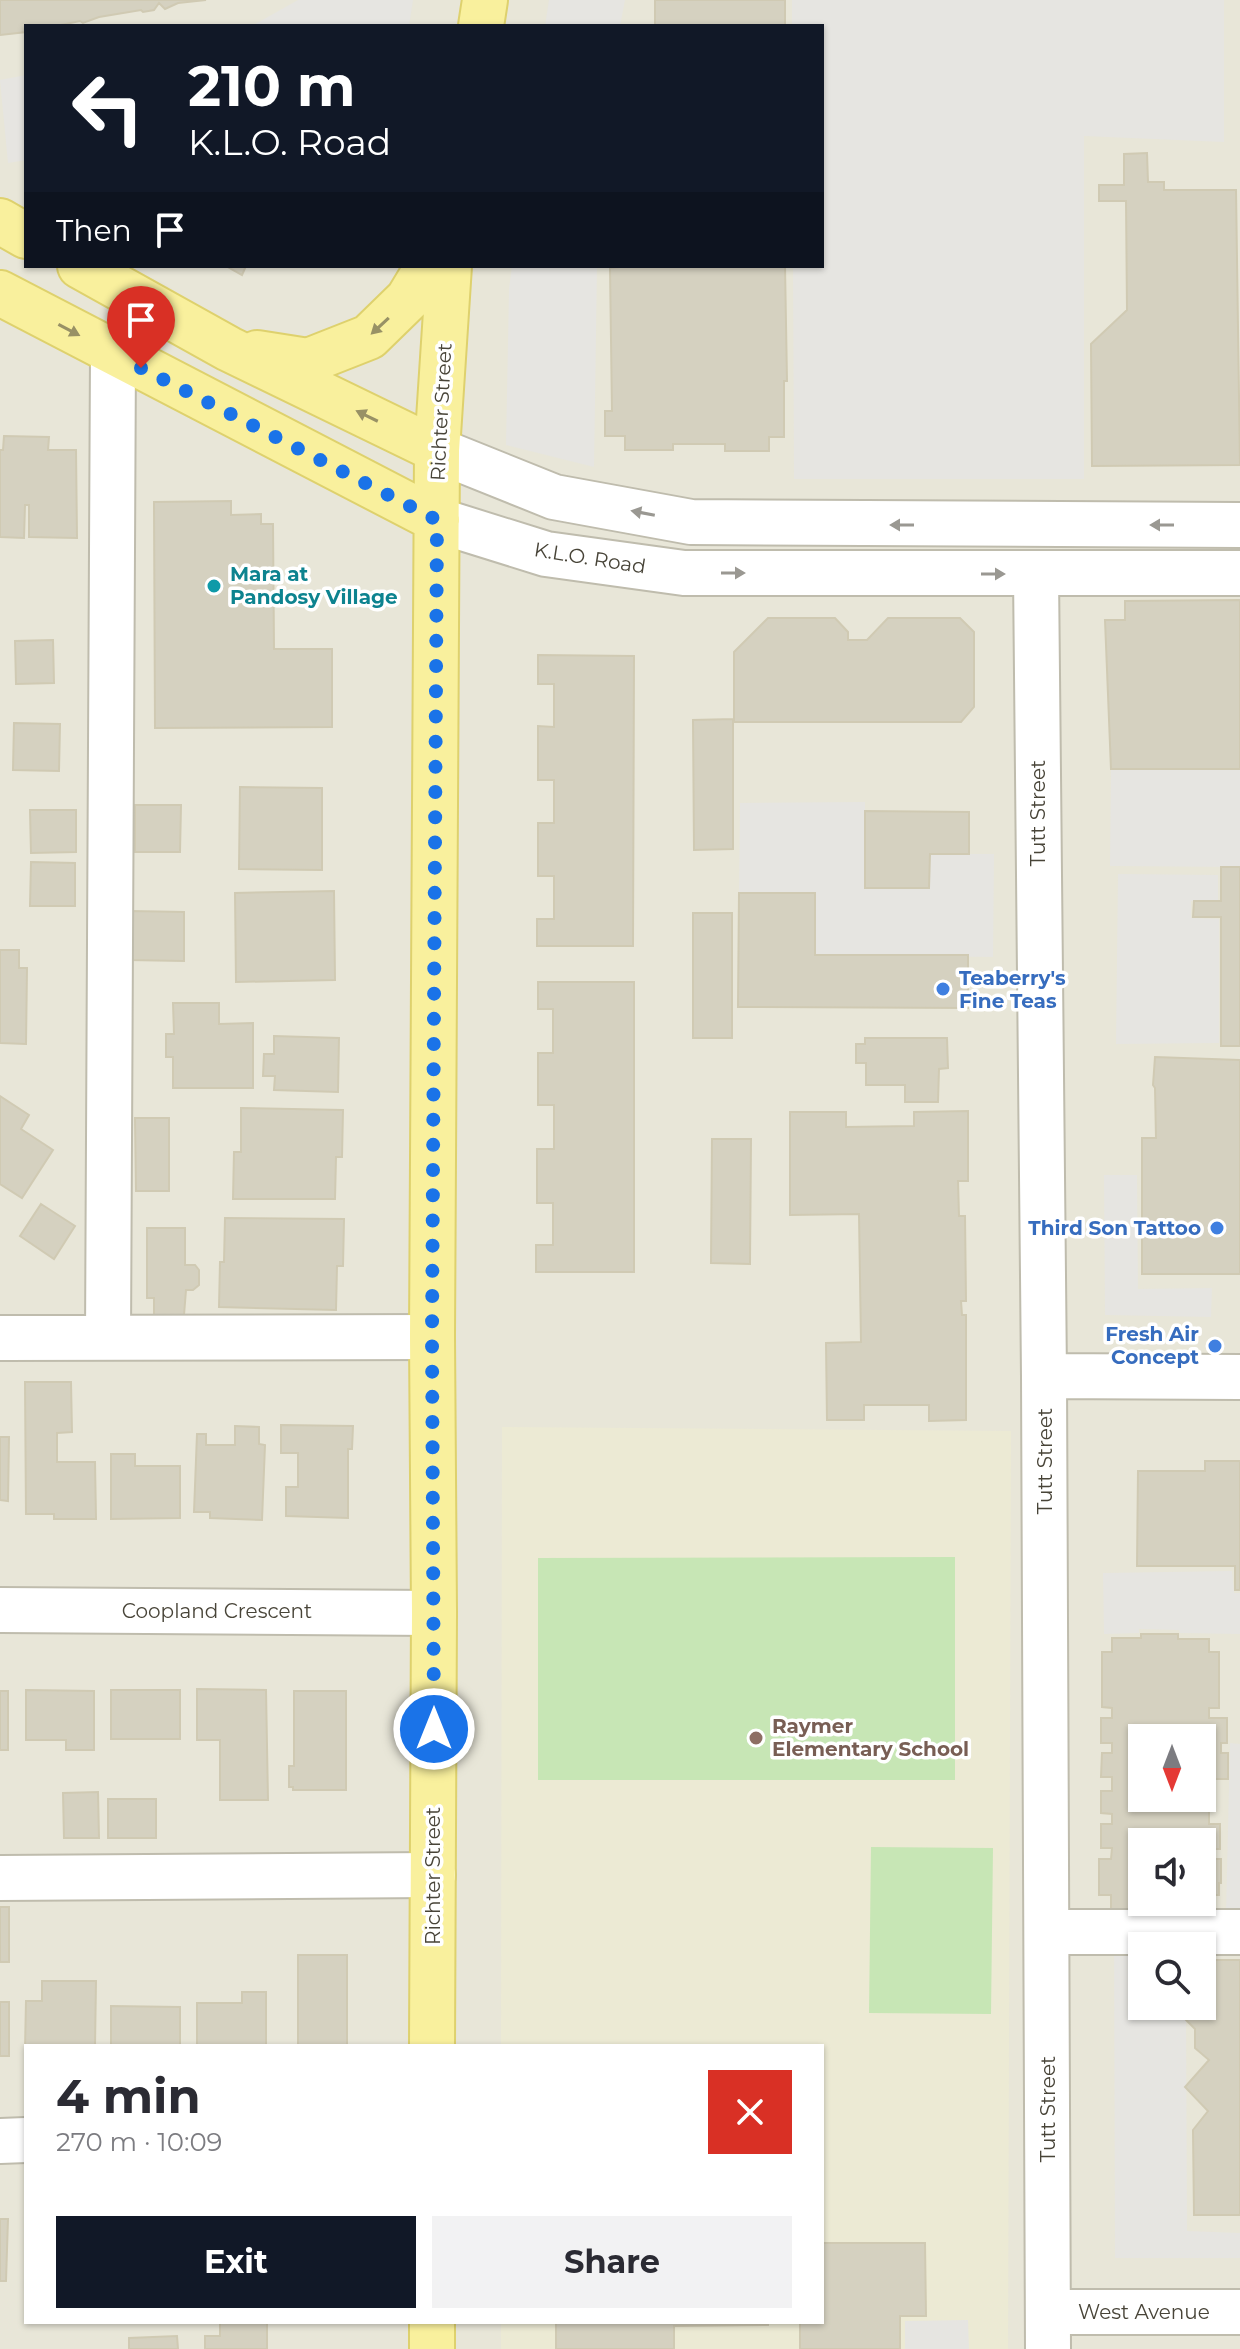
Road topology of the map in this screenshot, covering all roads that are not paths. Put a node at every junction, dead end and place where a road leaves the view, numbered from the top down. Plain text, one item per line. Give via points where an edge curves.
1 (485, 0) edge
2 (481, 24) edge
3 (0, 221) edge
4 (24, 235) edge
5 (84, 268) edge
6 (427, 268) edge
7 (449, 268) edge
8 (0, 293) edge
9 (229, 349) junction
10 (113, 354) junction
11 (437, 450) junction
12 (437, 520) junction
13 (1240, 525) edge
14 (1240, 573) edge
15 (1036, 574) junction
16 (108, 1337) junction
17 (432, 1337) junction
18 (0, 1338) edge
19 (1044, 1376) junction
20 (1240, 1377) edge
21 (0, 1610) edge
22 (434, 1613) junction
23 (433, 1875) junction
24 (0, 1878) edge
25 (1047, 1932) junction
26 (1240, 1932) edge
27 (432, 2044) edge
28 (24, 2140) edge
29 (0, 2141) edge
30 (1240, 2312) edge
31 (432, 2324) edge
32 (1049, 2330) edge
33 (432, 2349) edge

1 - 2 main road
3 - 4 main road
5 - 9 main road
6 -> 9 main road via 408,299 369,337 308,361
7 - 11 main road, Richter Street
8 -> 10 main road, K.L.O. Road
11 -> 9 main road
10 - 12 main road, K.L.O. Road
10 - 16 street
11 - 12 main road, Richter Street
13 -> 11 street via 691,522 554,497
12 -> 15 street, K.L.O. Road via 546,554 684,573
12 - 17 main road, Richter Street
14 - 15 street, K.L.O. Road
15 - 19 street, Tutt Street
16 - 17 street
16 - 18 street
17 - 22 main road, Richter Street
19 - 20 street
19 - 25 street, Tutt Street
21 - 22 street, Coopland Crescent
22 - 23 main road, Richter Street
23 - 24 street
23 - 27 main road, Richter Street
25 - 26 street
25 - 32 street, Tutt Street
28 - 29 street
30 - 32 street, West Avenue
31 - 33 main road

